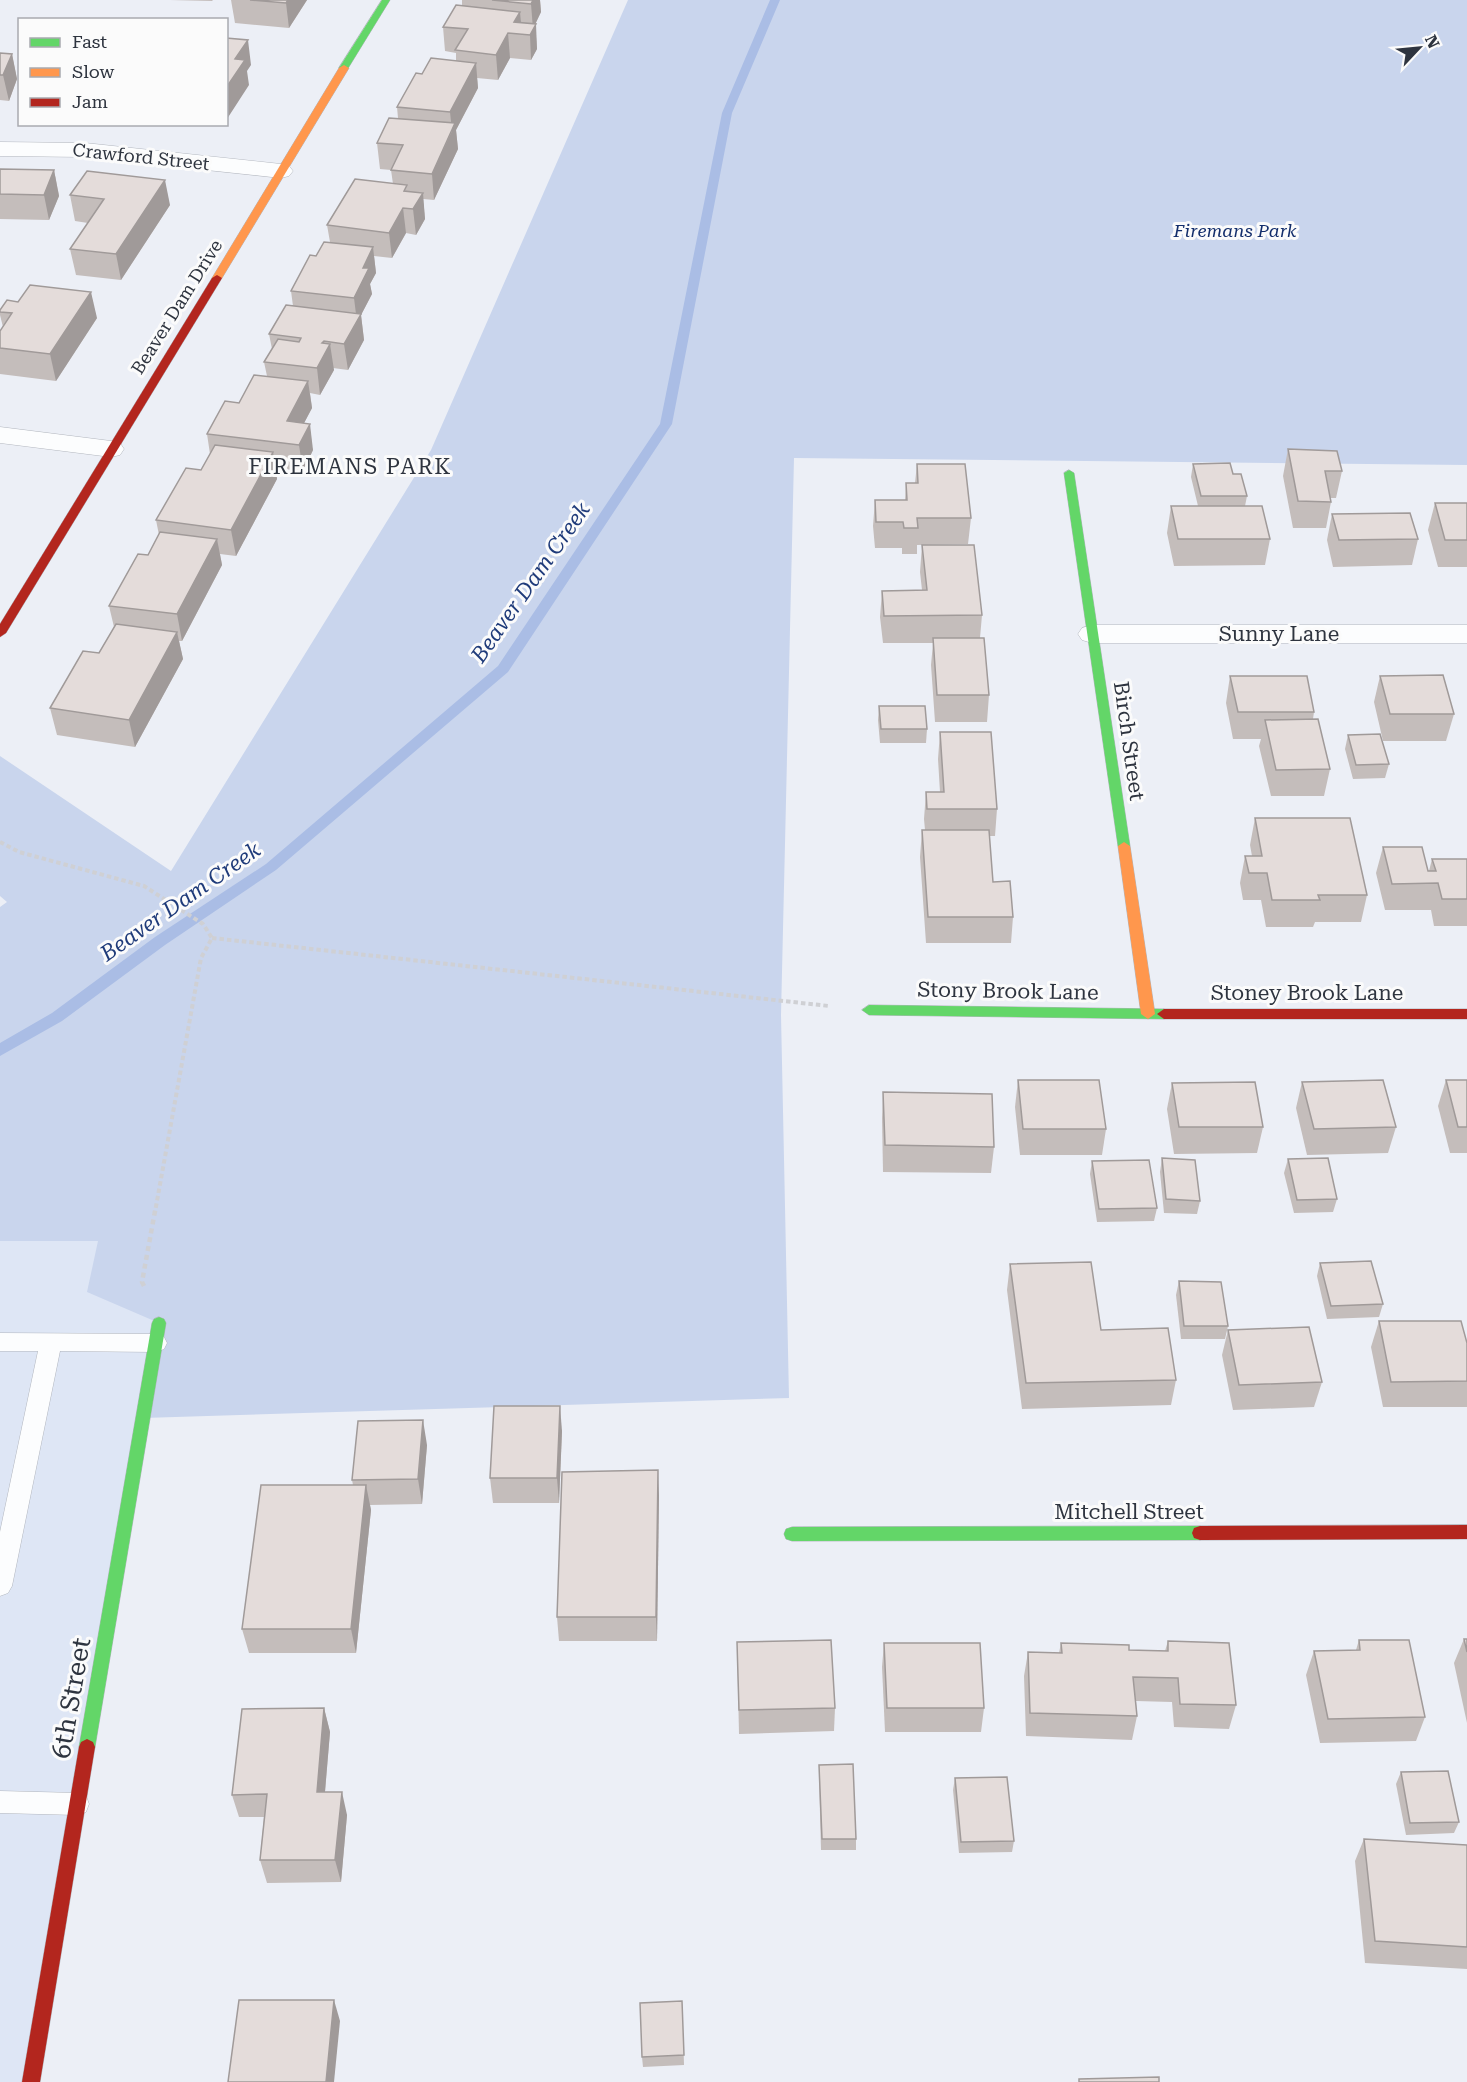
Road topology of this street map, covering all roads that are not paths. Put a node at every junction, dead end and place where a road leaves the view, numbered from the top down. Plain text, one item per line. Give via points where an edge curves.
1 (386, 0) edge
2 (0, 148) edge
3 (281, 171) junction
4 (0, 435) edge
5 (111, 448) junction
6 (1069, 473) dead end
7 (0, 633) edge
8 (1092, 634) junction
9 (1467, 634) edge
10 (869, 1010) road end
11 (1148, 1014) junction
12 (1467, 1014) edge
13 (157, 1333) joint
14 (0, 1342) edge
15 (51, 1342) junction
16 (1467, 1532) edge
17 (792, 1534) dead end
18 (0, 1586) edge
19 (0, 1802) edge
20 (77, 1804) junction
21 (31, 2082) edge

1 - 3 street, Beaver Dam Drive
2 - 3 street, Crawford Street via 86,150
3 - 5 street, Beaver Dam Drive
4 - 5 street
5 - 7 street, Beaver Dam Drive
6 - 8 street, Birch Street
8 - 9 street, Sunny Lane
8 - 11 street, Birch Street
10 - 11 street, Stony Brook Lane
11 - 12 street, Stoney Brook Lane
13 - 15 lane
13 - 20 street, 6th Street
14 - 15 lane
15 - 18 lane
16 - 17 street, Mitchell Street
19 - 20 lane
20 - 21 street, 6th Street

